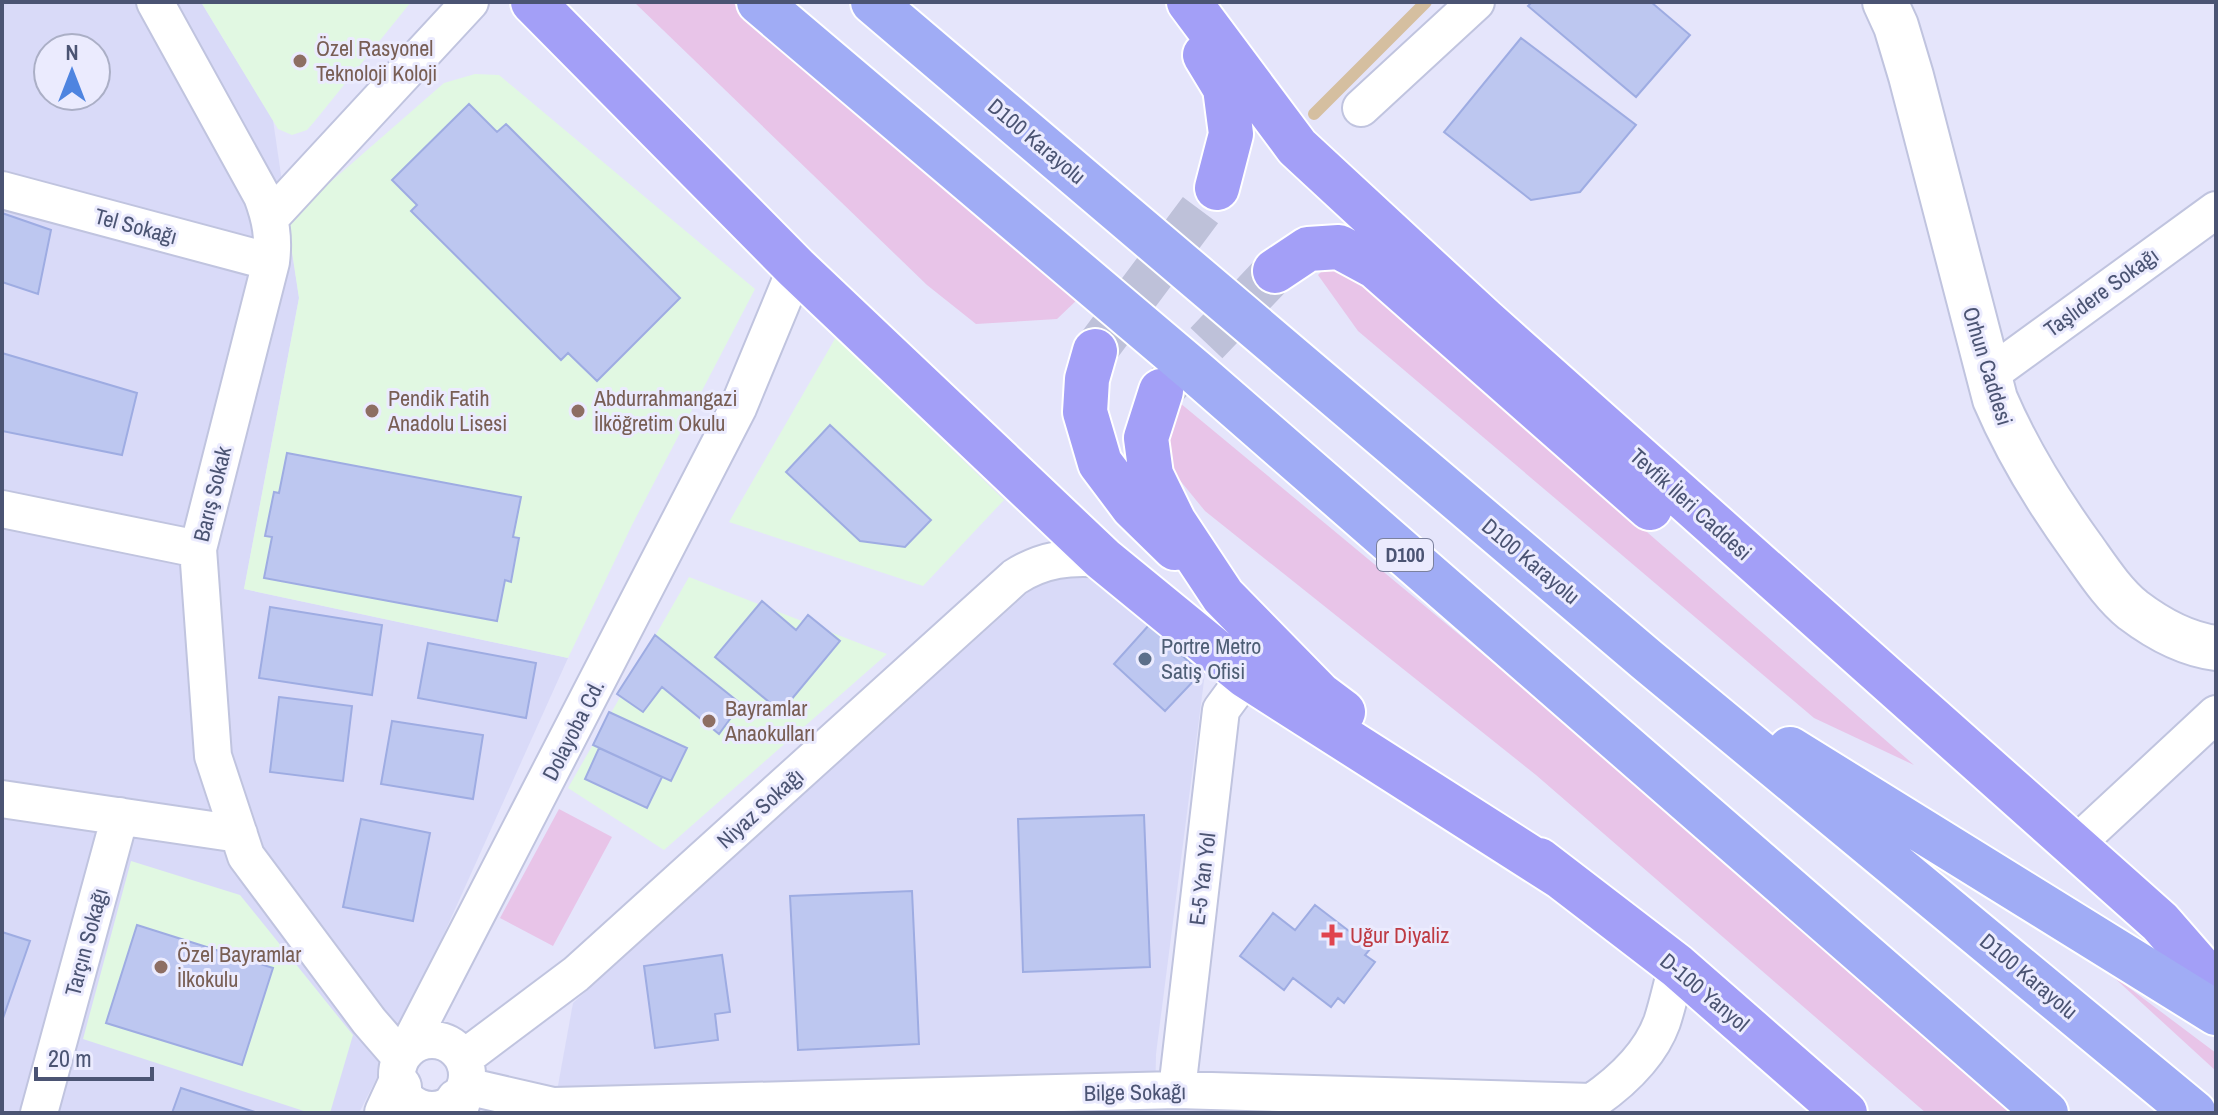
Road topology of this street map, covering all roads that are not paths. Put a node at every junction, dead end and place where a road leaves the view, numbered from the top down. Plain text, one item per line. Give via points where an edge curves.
1 (155, 2) edge
2 (470, 2) edge
3 (533, 2) edge
4 (759, 2) edge
5 (873, 2) edge
6 (1166, 2) edge
7 (1189, 2) edge
8 (1476, 2) edge
9 (1887, 3) edge
10 (1361, 108) dead end
11 (1217, 188) tunnel mouth
12 (2, 190) edge
13 (2216, 210) edge
14 (270, 218) junction
15 (271, 262) junction
16 (796, 268) junction
17 (1275, 271) tunnel mouth
18 (1095, 351) tunnel mouth
19 (1988, 376) junction
20 (1161, 391) tunnel mouth
21 (2, 509) edge
22 (198, 549) junction
23 (1103, 559) junction
24 (1223, 596) junction
25 (2216, 648) edge
26 (1647, 660) junction
27 (1246, 676) junction
28 (2216, 714) edge
29 (2, 799) edge
30 (120, 816) junction
31 (239, 834) junction
32 (2075, 845) junction
33 (1561, 877) junction
34 (1677, 966) junction
35 (2216, 986) edge
36 (2216, 1001) edge
37 (2216, 1013) edge
38 (398, 1078) edge
39 (1177, 1090) junction
40 (465, 1094) edge
41 (1604, 1107) edge
42 (39, 1113) edge
43 (1845, 1113) edge
44 (2046, 1113) edge
45 (2194, 1113) edge

1 - 14 street, Barış Sokak
2 - 14 street
3 - 16 main road
4 - 44 highway, D100 via 1186,364
5 - 26 highway, D100 Karayolu
6 - 11 main road via 1225,88 1231,134
7 - 32 main road, Tevfik İleri Caddesi via 1297,147
8 - 10 street
9 - 19 street, Orhun Caddesi via 1911,76
12 - 15 street, Tel Sokağı
13 - 19 street, Taşlıdere Sokağı
14 - 15 street, Barış Sokak
15 - 22 street, Barış Sokak
16 - 23 main road
16 - 38 street, Dolayoba Cd. via 738,408
17 - 36 main road via 1308,249 1339,247 1376,267 2043,856
18 - 24 main road via 1085,412 1100,463 1133,507
19 - 25 street, Orhun Caddesi via 2013,441 2103,578 2131,608 2166,633
20 - 24 main road via 1146,438 1151,475 1174,522
21 - 22 street
22 - 31 street, Barış Sokak via 213,756
23 - 27 main road
23 - 40 street, Niyaz Sokağı via 1046,561 1015,577 576,974
24 - 33 main road via 1319,694
26 - 37 highway
26 - 45 highway, D100 Karayolu
27 - 33 main road
27 - 39 street, E-5 Yan Yol via 1221,710
28 - 32 street
29 - 30 street
30 - 31 street
30 - 42 street, Tarçın Sokağı
31 - 38 street, Barış Sokak via 246,856 369,1021
32 - 35 main road, Tevfik İleri Caddesi via 2160,922
33 - 34 main road, D-100 Yanyol
34 - 41 street, Bilge Sokağı via 1661,1024
34 - 43 main road, D-100 Yanyol
38 - 40 street, Barış Sokak via 405,1097 425,1110 436,1110
38 - 40 street via 415,1044 437,1040 457,1049
39 - 40 street, Bilge Sokağı via 553,1106
39 - 41 street, Bilge Sokağı

